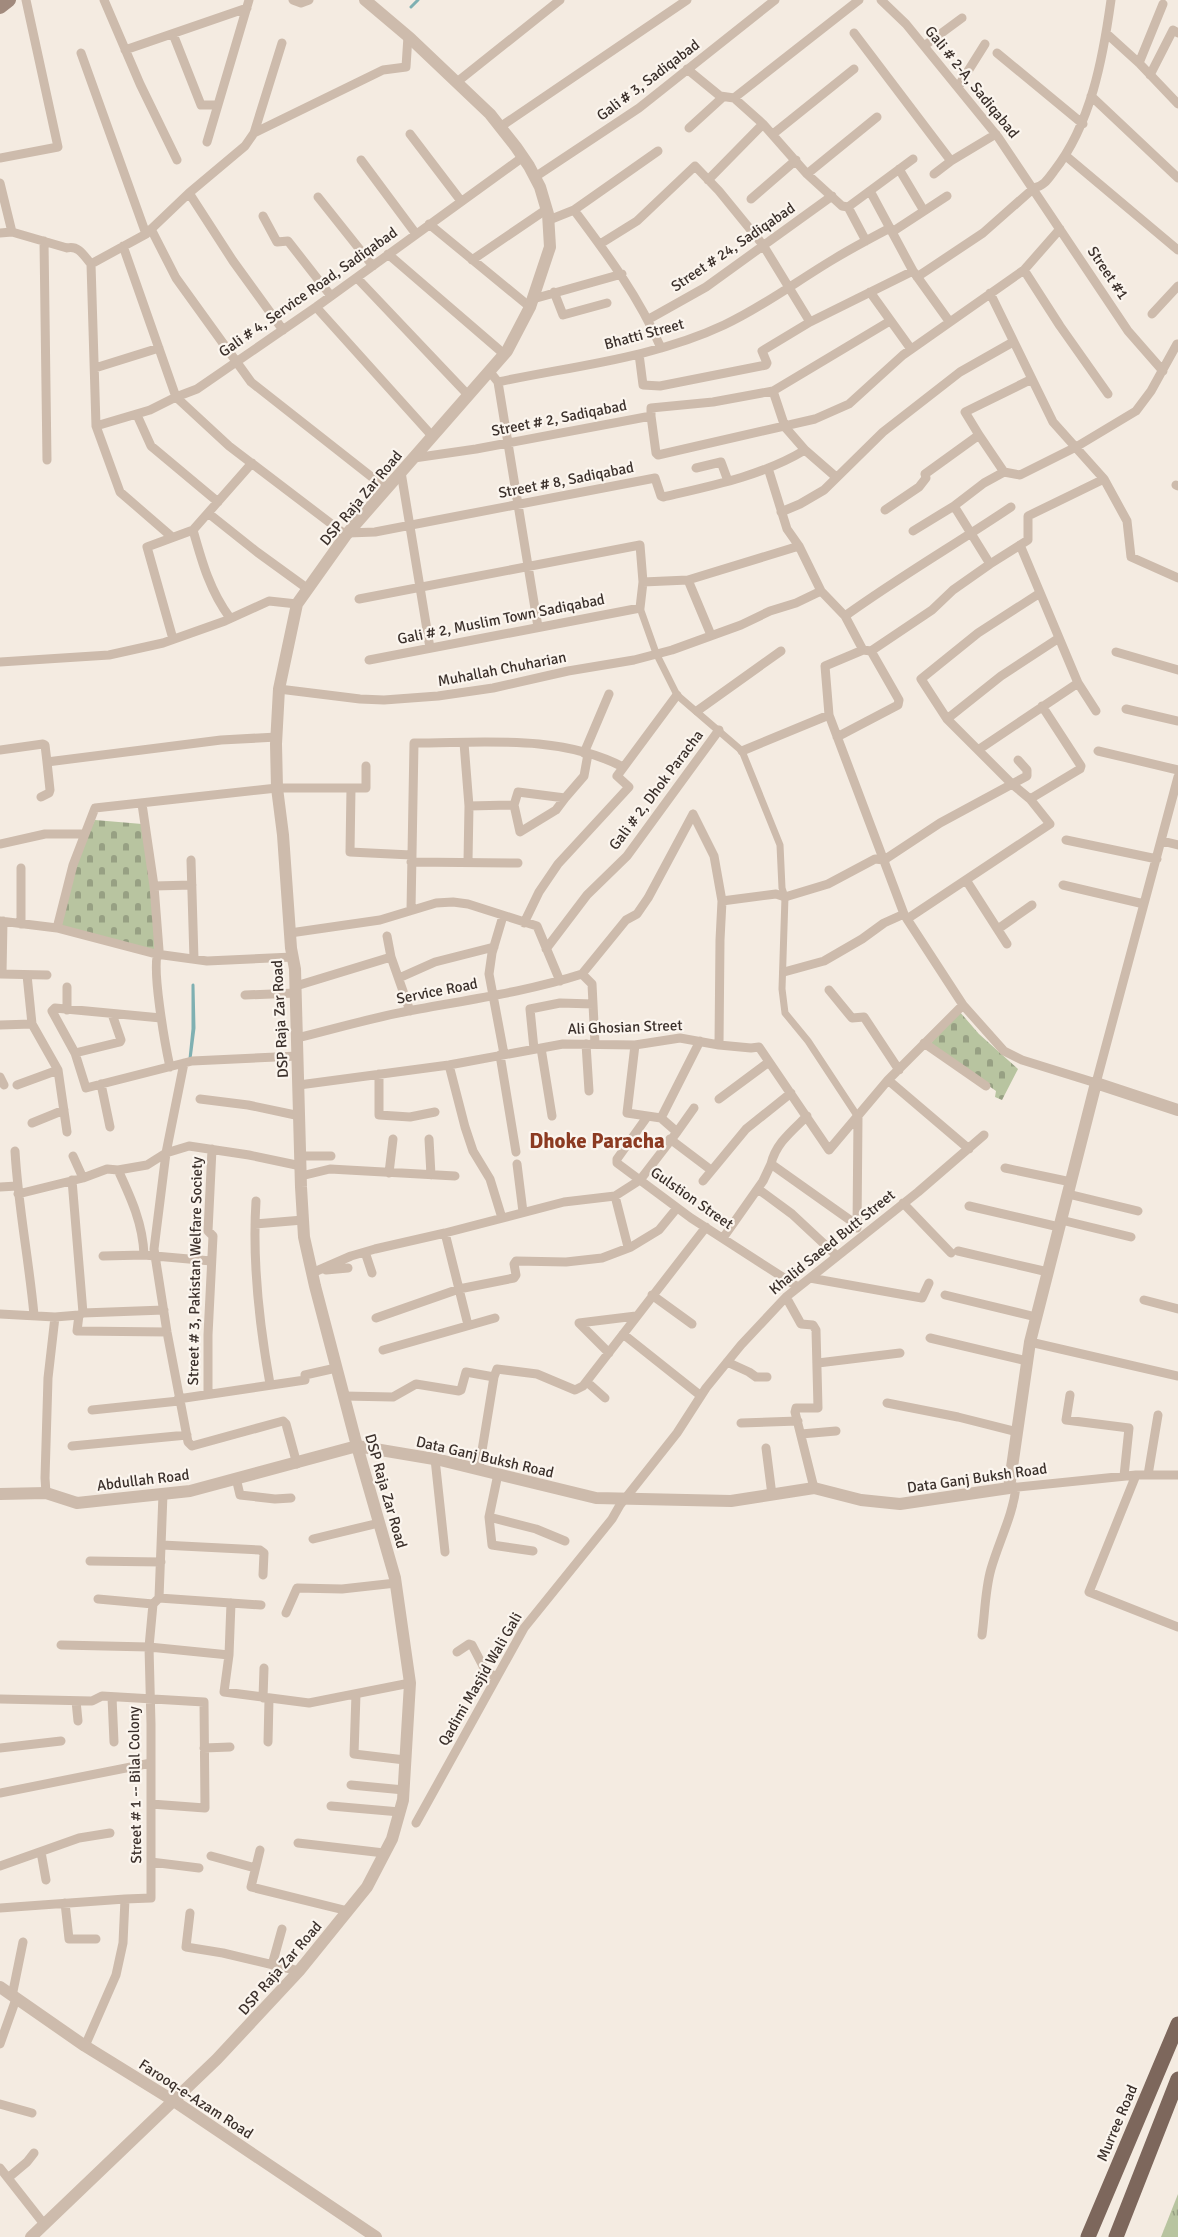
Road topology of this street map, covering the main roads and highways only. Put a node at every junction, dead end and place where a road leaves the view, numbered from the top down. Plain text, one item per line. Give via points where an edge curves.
1 (9, 0) edge
2 (0, 7) edge
3 (1178, 2024) edge
4 (1178, 2079) edge
5 (1088, 2237) edge
6 (1116, 2237) edge

1 - 2 main road
3 - 5 main road, Murree Road
4 - 6 main road

